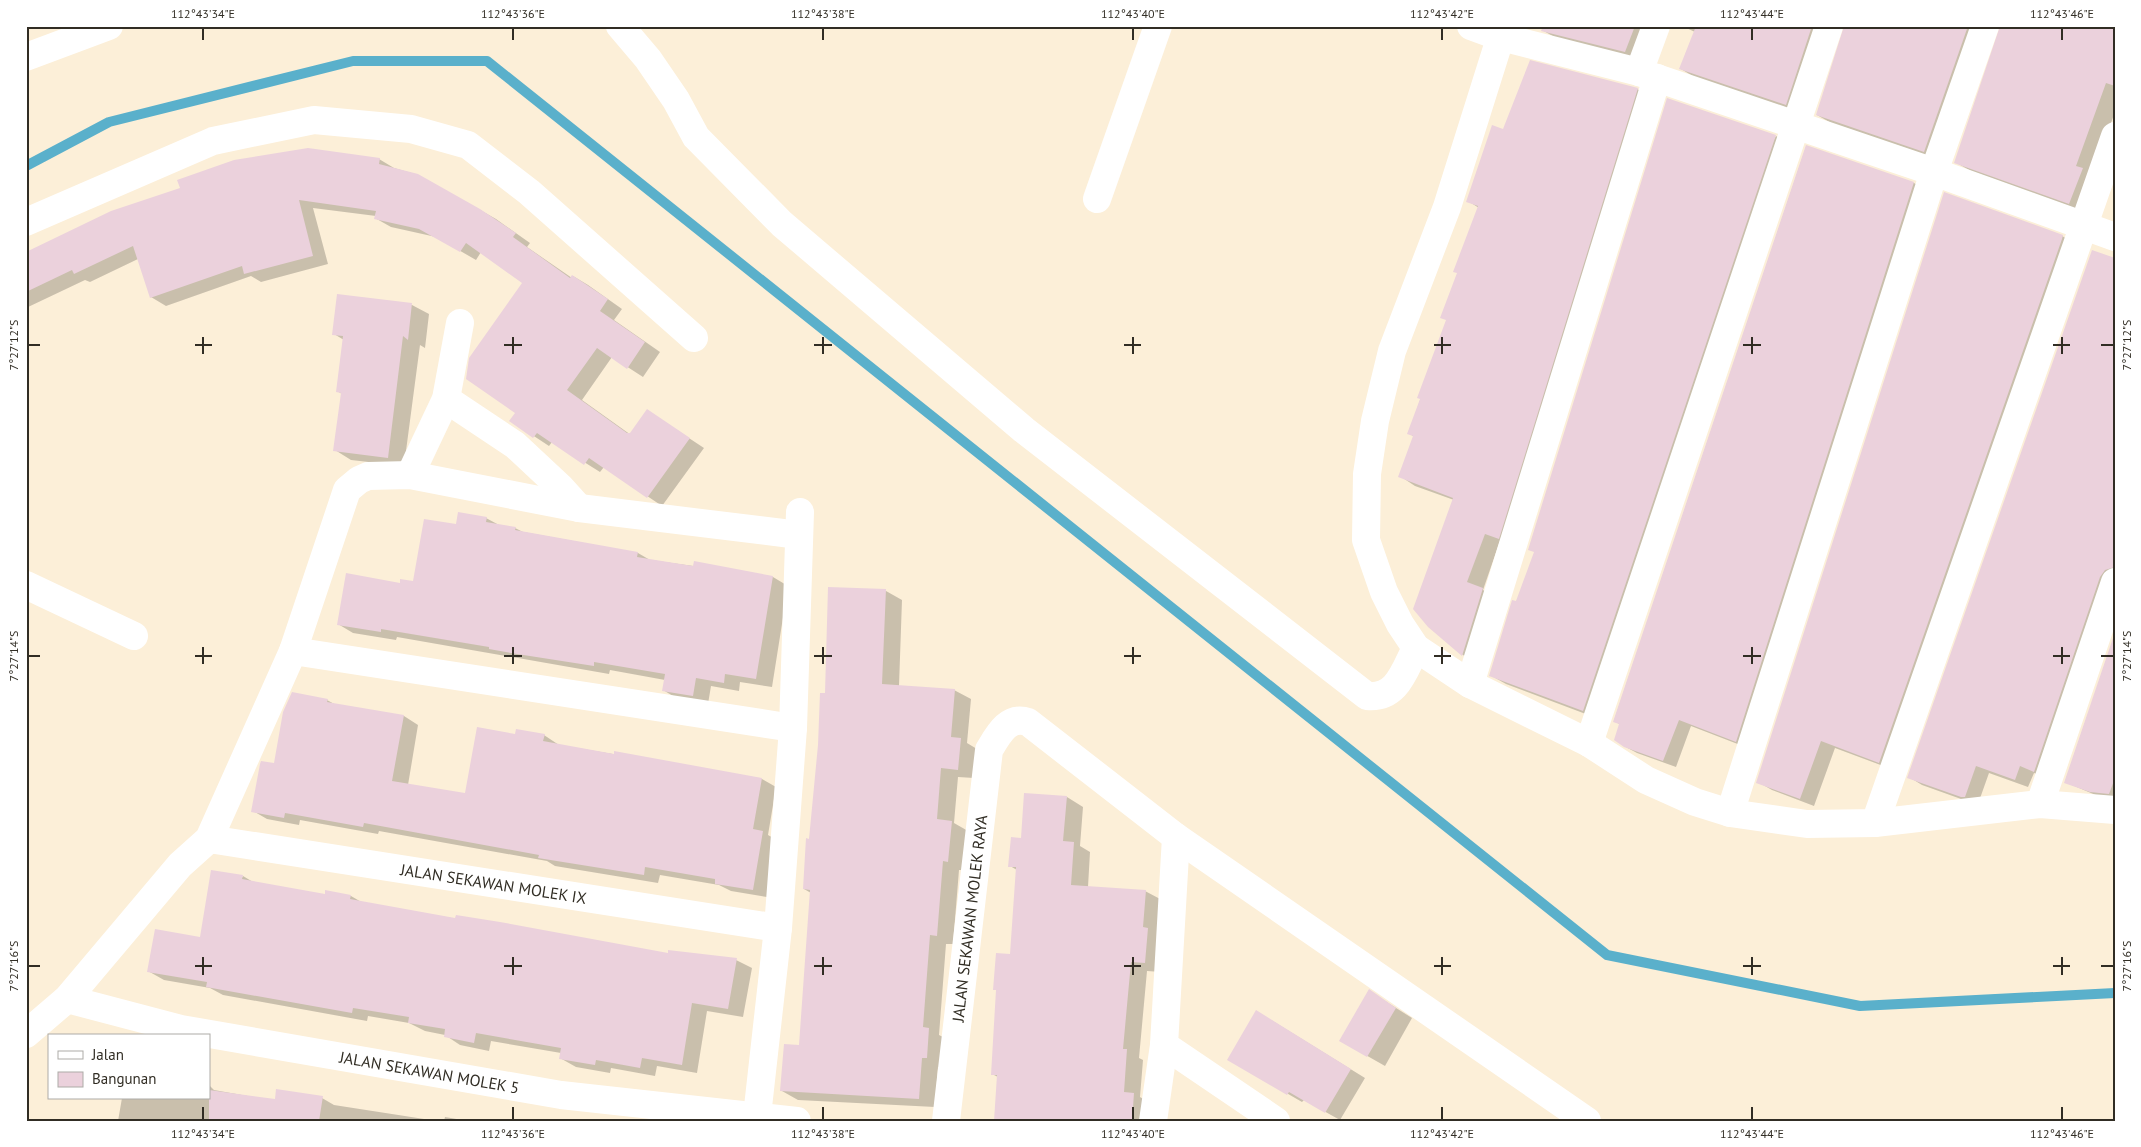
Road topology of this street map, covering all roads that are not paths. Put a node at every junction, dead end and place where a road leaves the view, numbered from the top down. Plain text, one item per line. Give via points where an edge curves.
1 (109, 26) edge
2 (620, 26) edge
3 (1158, 26) edge
4 (1471, 26) edge
5 (1656, 26) edge
6 (1829, 26) edge
7 (1985, 26) edge
8 (1502, 32) edge
9 (26, 56) edge
10 (1648, 75) junction
11 (1794, 125) junction
12 (2115, 136) edge
13 (1934, 172) junction
14 (1097, 199) dead end
15 (26, 222) edge
16 (2083, 226) junction
17 (2115, 236) edge
18 (460, 323) dead end
19 (694, 338) dead end
20 (446, 399) junction
21 (410, 475) junction
22 (579, 508) junction
23 (2115, 582) edge
24 (26, 585) edge
25 (134, 636) dead end
26 (1416, 648) junction
27 (293, 651) junction
28 (1470, 684) junction
29 (793, 728) junction
30 (1589, 743) junction
31 (2040, 804) junction
32 (2115, 810) edge
33 (1730, 813) junction
34 (1875, 823) junction
35 (1176, 837) junction
36 (209, 839) junction
37 (778, 928) junction
38 (67, 999) junction
39 (26, 1034) edge
40 (210, 1034) edge
41 (210, 1034) edge
42 (1164, 1045) junction
43 (757, 1116) junction
44 (797, 1121) edge
45 (946, 1121) edge
46 (1153, 1121) edge
47 (1276, 1121) edge
48 (1587, 1121) edge

1 - 9 street
2 - 26 street via 648,59 696,137 782,224 1024,430 1367,696 1380,697 1390,692 1400,680
3 - 14 street
4 - 8 street
5 - 10 street
6 - 11 street
7 - 13 street
8 - 10 street
8 - 26 street via 1447,207 1392,351 1375,421 1367,474 1366,540 1384,592
10 - 11 street
10 - 28 street
11 - 13 street
11 - 30 street
12 - 16 street
13 - 16 street
13 - 33 street
15 - 19 street via 214,141 314,120 411,129 468,145 529,192
16 - 17 street
16 - 34 street
18 - 20 street
20 - 21 street
20 - 22 street via 515,445
21 - 22 street
21 - 27 street via 368,476 347,490
22 - 29 street via 800,523
23 - 31 street
24 - 25 street
26 - 28 street
27 - 29 street
27 - 36 street
28 - 30 street
29 - 37 street
30 - 33 street via 1646,780 1695,802
31 - 32 street
31 - 34 street
33 - 34 street via 1807,824
35 - 42 street
35 - 45 street, JALAN SEKAWAN MOLEK RAYA via 1028,722 1009,723 1000,732 990,750
35 - 48 street
36 - 37 street, JALAN SEKAWAN MOLEK IX
36 - 38 street via 180,865
37 - 43 street
38 - 39 street
38 - 41 street, JALAN SEKAWAN MOLEK 5
40 - 43 street, JALAN SEKAWAN MOLEK 5 via 561,1095
42 - 46 street
42 - 47 street
43 - 44 street, JALAN SEKAWAN MOLEK 5

